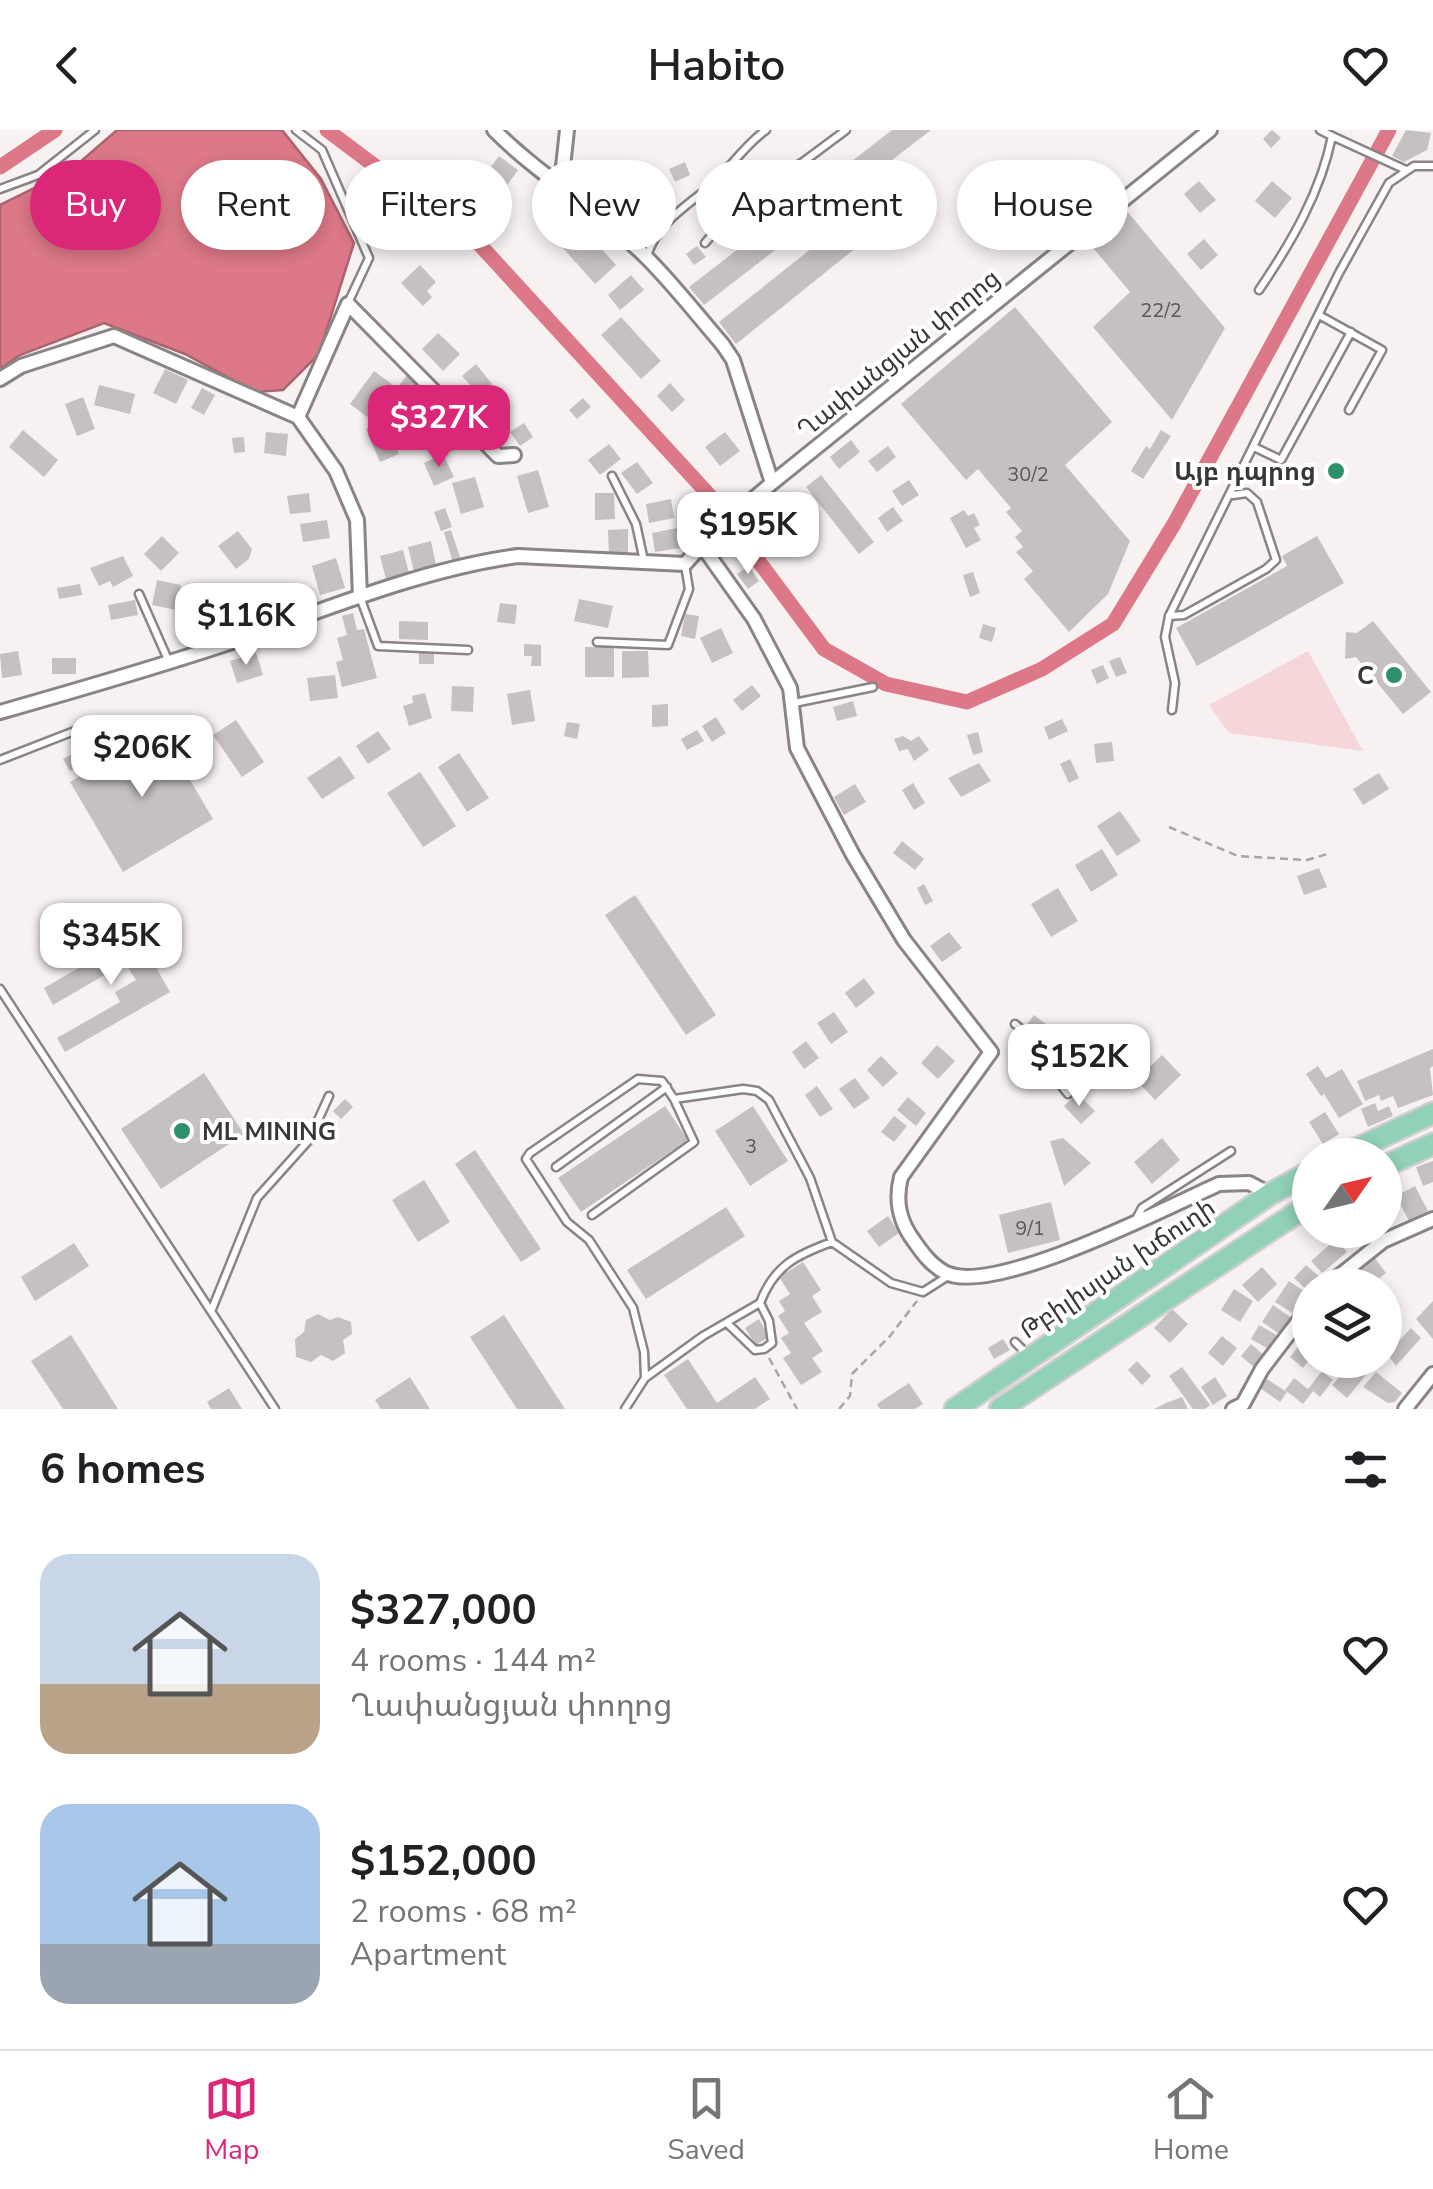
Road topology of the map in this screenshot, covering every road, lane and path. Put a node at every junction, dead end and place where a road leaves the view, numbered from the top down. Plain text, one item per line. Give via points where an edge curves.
1 (95, 130) edge
2 (296, 130) edge
3 (494, 130) edge
4 (567, 130) edge
5 (766, 130) edge
6 (846, 130) edge
7 (1210, 130) edge
8 (1320, 130) edge
9 (1332, 136) junction
10 (564, 160) edge
11 (734, 160) edge
12 (806, 160) edge
13 (532, 164) edge
14 (1433, 166) edge
15 (1408, 170) junction
16 (0, 190) edge
17 (696, 196) edge
18 (638, 250) edge
19 (646, 257) junction
20 (1259, 290) dead end
21 (348, 304) junction
22 (1319, 315) junction
23 (1351, 332) junction
24 (0, 379) edge
25 (1348, 410) dead end
26 (298, 416) junction
27 (1254, 447) junction
28 (514, 455) dead end
29 (612, 476) dead end
30 (772, 483) junction
31 (1232, 495) junction
32 (707, 541) junction
33 (644, 562) junction
34 (685, 564) junction
35 (139, 594) dead end
36 (360, 597) junction
37 (1169, 616) junction
38 (596, 642) dead end
39 (468, 650) dead end
40 (169, 664) junction
41 (873, 687) dead end
42 (794, 703) junction
43 (1172, 710) dead end
44 (0, 712) edge
45 (82, 728) dead end
46 (0, 760) edge
47 (1170, 828) dead end
48 (1331, 853) dead end
49 (0, 989) edge
50 (1015, 1024) dead end
51 (1039, 1044) junction
52 (1106, 1075) dead end
53 (666, 1087) junction
54 (1068, 1094) dead end
55 (329, 1096) dead end
56 (674, 1099) junction
57 (1433, 1114) edge
58 (1380, 1138) edge
59 (1433, 1144) edge
60 (1231, 1151) dead end
61 (1402, 1158) edge
62 (556, 1167) dead end
63 (1292, 1182) edge
64 (1270, 1194) junction
65 (592, 1215) dead end
66 (1292, 1216) edge
67 (1433, 1219) edge
68 (1134, 1222) junction
69 (832, 1242) junction
70 (1349, 1268) edge
71 (949, 1275) junction
72 (923, 1292) junction
73 (760, 1303) junction
74 (211, 1310) junction
75 (728, 1324) junction
76 (1292, 1330) edge
77 (764, 1349) junction
78 (1433, 1374) edge
79 (645, 1378) junction
80 (275, 1409) edge
81 (625, 1409) edge
82 (798, 1409) edge
83 (839, 1409) edge
84 (955, 1409) edge
85 (1000, 1409) edge
86 (1233, 1409) edge
87 (1405, 1409) edge

1 - 16 lane via 38,175
2 - 21 lane via 322,150 368,258
3 - 13 street
4 - 10 street
5 - 11 lane
6 - 12 lane
7 - 30 street, Ղափանցյան փողոց
8 - 9 lane
9 - 15 lane
9 - 20 lane via 1286,251
14 - 15 lane
15 - 22 lane via 1388,183
17 - 19 lane via 677,210
18 - 19 street
19 - 30 street via 733,360
21 - 26 street
21 - 28 street via 498,456
22 - 23 lane
22 - 27 lane
23 - 25 lane via 1382,350
23 - 27 lane via 1280,460
24 - 26 street via 114,336
26 - 36 street via 336,471 357,520
27 - 31 lane
29 - 33 lane via 636,524
30 - 32 street, Ղափանցյան փողոց
31 - 37 lane
31 - 37 lane via 1247,493 1257,502 1276,560 1184,615
32 - 34 street
32 - 42 street
33 - 34 street
33 - 36 street via 518,556
34 - 38 lane via 689,589 668,644
35 - 40 lane
36 - 39 lane via 378,646
36 - 40 street
37 - 43 lane
40 - 44 street
41 - 42 lane
42 - 71 street via 797,748 853,855 904,940 991,1052 902,1177 896,1197 904,1228
45 - 46 lane
47 - 48 path via 1238,856 1308,860
49 - 74 lane
50 - 51 lane
51 - 52 lane
51 - 54 lane via 1047,1068
53 - 56 lane
53 - 62 lane
53 - 79 lane via 638,1079 526,1159 633,1308
55 - 74 lane via 309,1140 258,1198
56 - 65 lane via 694,1142
56 - 69 lane via 744,1090 768,1100 810,1178
57 - 58 main road
59 - 61 main road
60 - 68 lane via 1142,1208
63 - 64 main road, Թբիլիսյան խճուղի
64 - 68 street via 1249,1183 1219,1184
64 - 84 main road, Թբիլիսյան խճուղի via 1023,1350
66 - 85 main road, Թբիլիսյան խճուղի
67 - 70 street via 1383,1241
68 - 71 street via 1030,1266
69 - 72 lane via 891,1282
69 - 73 lane via 778,1269
71 - 72 lane
72 - 83 path via 852,1374 850,1396
73 - 75 lane
73 - 77 lane via 772,1331
74 - 80 lane
75 - 77 lane via 755,1350
75 - 79 lane
76 - 86 street via 1243,1404
77 - 82 path
78 - 87 street
79 - 81 lane

